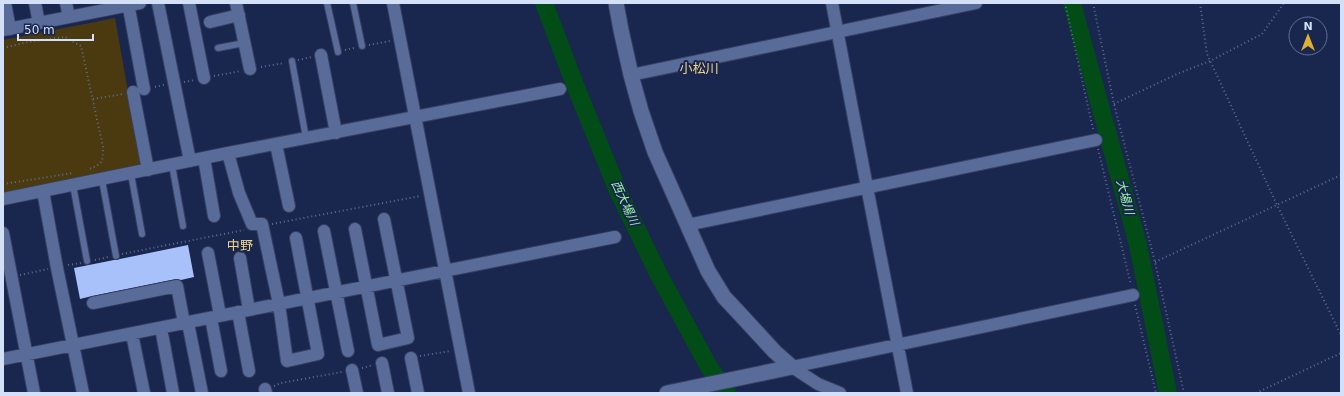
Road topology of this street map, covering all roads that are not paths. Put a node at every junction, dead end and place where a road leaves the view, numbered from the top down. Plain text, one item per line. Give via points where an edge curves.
1 (5, 3) edge
2 (35, 3) edge
3 (66, 3) edge
4 (140, 3) edge
5 (158, 3) edge
6 (189, 3) edge
7 (236, 3) edge
8 (328, 3) edge
9 (353, 3) edge
10 (393, 3) edge
11 (616, 3) edge
12 (832, 3) edge
13 (976, 3) edge
14 (128, 4) edge
15 (98, 7) edge
16 (239, 15) junction
17 (69, 17) junction
18 (210, 22) dead end
19 (39, 23) junction
20 (6, 29) edge
21 (838, 32) junction
22 (244, 43) junction
23 (362, 46) dead end
24 (218, 48) dead end
25 (338, 52) dead end
26 (321, 55) dead end
27 (292, 61) dead end
28 (250, 69) dead end
29 (631, 75) junction
30 (204, 78) dead end
31 (560, 89) dead end
32 (415, 118) junction
33 (336, 133) junction
34 (306, 139) junction
35 (1096, 140) road end
36 (276, 144) junction
37 (228, 153) junction
38 (204, 158) junction
39 (190, 161) junction
40 (172, 165) junction
41 (148, 170) junction
42 (131, 174) junction
43 (102, 180) junction
44 (73, 186) junction
45 (867, 188) junction
46 (43, 191) junction
47 (3, 199) edge
48 (289, 206) dead end
49 (214, 216) dead end
50 (384, 219) dead end
51 (686, 225) junction
52 (183, 226) dead end
53 (355, 229) dead end
54 (324, 231) dead end
55 (3, 233) edge
56 (142, 234) dead end
57 (615, 237) dead end
58 (296, 238) dead end
59 (208, 253) dead end
60 (116, 256) road end
61 (240, 258) dead end
62 (87, 261) road end
63 (446, 271) junction
64 (397, 280) junction
65 (366, 286) junction
66 (337, 292) junction
67 (1133, 295) road end
68 (308, 298) junction
69 (93, 303) dead end
70 (279, 304) junction
71 (244, 311) junction
72 (215, 316) junction
73 (186, 323) junction
74 (162, 328) junction
75 (132, 334) junction
76 (898, 344) junction
77 (73, 345) junction
78 (348, 351) dead end
79 (26, 354) junction
80 (411, 358) dead end
81 (3, 359) edge
82 (382, 363) dead end
83 (792, 367) junction
84 (352, 370) dead end
85 (221, 371) dead end
86 (249, 371) dead end
87 (34, 393) edge
88 (83, 393) edge
89 (144, 393) edge
90 (174, 393) edge
91 (202, 393) edge
92 (357, 393) edge
93 (388, 393) edge
94 (418, 393) edge
95 (469, 393) edge
96 (667, 393) edge
97 (840, 393) edge
98 (907, 393) edge

1 - 20 street
2 - 19 street
3 - 17 street
4 - 14 street
5 - 39 street
6 - 30 street
7 - 16 street
8 - 25 lane
9 - 23 lane
10 - 32 street
11 - 29 street
12 - 21 street
13 - 21 street
14 - 15 street
14 - 41 street
15 - 17 street
16 - 18 street
16 - 22 street
17 - 19 street
19 - 20 street
21 - 29 street
21 - 45 street
22 - 24 lane
22 - 28 street
26 - 33 street
27 - 34 lane
29 - 51 street via 655,152
31 - 32 street
32 - 33 street
32 - 63 street
33 - 34 street
34 - 36 street
35 - 45 street
36 - 37 street
36 - 48 street
37 - 38 street
37 - 70 street via 252,224 263,226
38 - 39 street
38 - 49 street
39 - 40 street
40 - 41 street
40 - 52 lane
41 - 42 street
42 - 43 street
42 - 56 lane
43 - 44 street
43 - 60 lane
44 - 46 street
44 - 62 lane
45 - 51 street
45 - 76 street
46 - 47 street
46 - 77 street
50 - 64 street
51 - 83 street via 708,271 724,297 774,352
53 - 65 street
54 - 66 street
55 - 79 street
57 - 63 street
58 - 68 street
59 - 72 street
61 - 71 street
63 - 64 street
63 - 95 street
64 - 65 street
64 - 65 street via 408,338 378,345
65 - 66 street
66 - 68 street
66 - 78 street
67 - 76 street
68 - 70 street
68 - 70 street via 318,354 288,361
69 - 73 street via 177,286
70 - 71 street
71 - 72 street
71 - 86 street
72 - 73 street
72 - 85 street
73 - 74 street
73 - 91 street
74 - 75 street
74 - 90 street
75 - 77 street
75 - 89 street
76 - 83 street
76 - 98 street
77 - 79 street
77 - 88 street
79 - 81 street
79 - 87 street
80 - 94 street
82 - 93 street
83 - 96 street
83 - 97 street via 818,384
84 - 92 street

